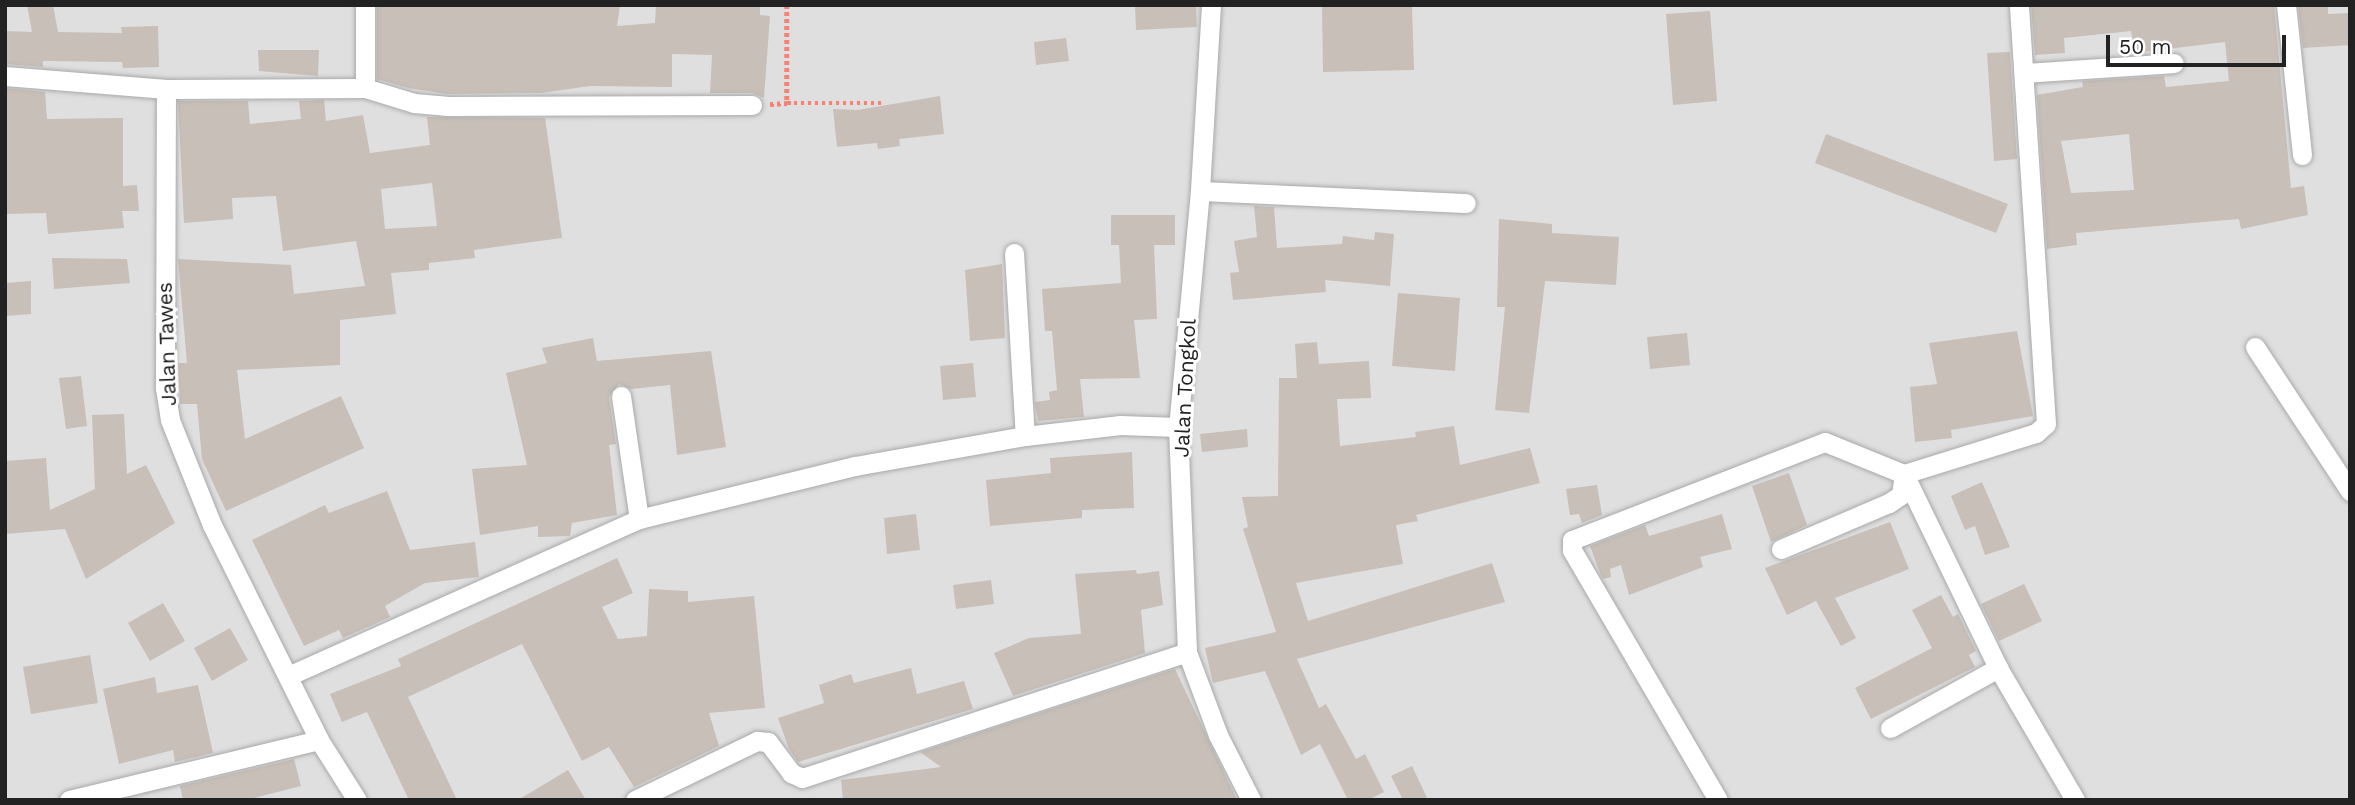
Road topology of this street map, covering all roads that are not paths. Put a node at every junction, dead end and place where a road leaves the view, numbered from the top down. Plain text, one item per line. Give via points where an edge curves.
1 (365, 5) edge
2 (1211, 5) edge
3 (2019, 5) edge
4 (2286, 5) edge
5 (2174, 63) dead end
6 (2024, 73) junction
7 (5, 76) edge
8 (365, 88) junction
9 (166, 89) junction
10 (752, 104) dead end
11 (2302, 155) dead end
12 (1200, 191) junction
13 (1466, 203) dead end
14 (1014, 253) dead end
15 (2255, 347) dead end
16 (621, 396) dead end
17 (1178, 427) junction
18 (1025, 436) junction
19 (1904, 474) junction
20 (2350, 491) edge
21 (639, 519) junction
22 (1781, 549) dead end
23 (1188, 652) junction
24 (1998, 668) junction
25 (288, 676) junction
26 (1890, 728) dead end
27 (319, 740) junction
28 (69, 800) edge
29 (356, 800) edge
30 (635, 800) edge
31 (1251, 800) edge
32 (1718, 800) edge
33 (2075, 800) edge

1 - 8 street
2 - 12 street, Jalan Tongkol
3 - 6 street
4 - 11 street
5 - 6 street
6 - 19 street via 2046,424 2036,433
7 - 9 street
8 - 9 street
8 - 10 street via 414,103 446,106
9 - 25 street, Jalan Tawes via 165,388 170,420 212,525
12 - 13 street
12 - 17 street, Jalan Tongkol
14 - 18 street
15 - 20 street
16 - 21 street
17 - 18 street via 1119,425
17 - 23 street, Jalan Tongkol
18 - 21 street via 855,466
19 - 22 street via 1901,495 1889,503
19 - 24 street
19 - 32 street via 1825,442 1814,443 1572,540 1572,550
21 - 25 street
23 - 30 street via 802,778 791,774 768,742 757,741
23 - 31 street, Jalan Tongkol via 1218,736
24 - 26 street
24 - 33 street
25 - 27 street, Jalan Tawes
27 - 28 street
27 - 29 street, Jalan Tawes

